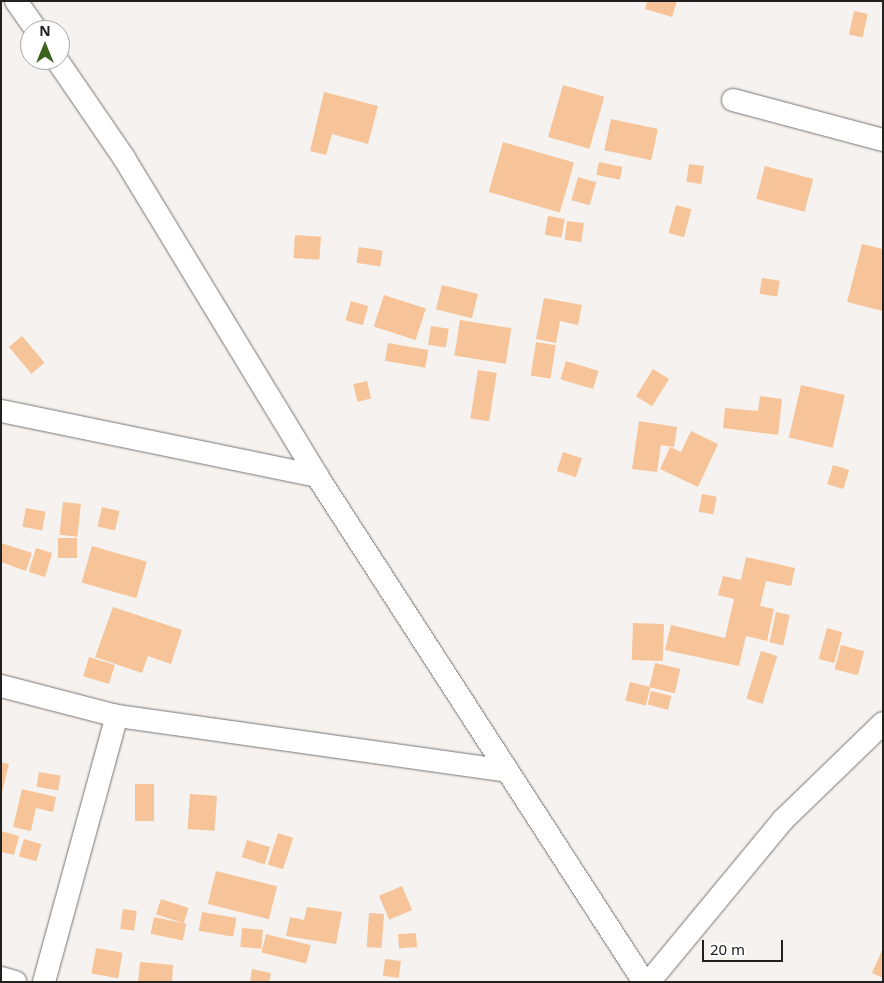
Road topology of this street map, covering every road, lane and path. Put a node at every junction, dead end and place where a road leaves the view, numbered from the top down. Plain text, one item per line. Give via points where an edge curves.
1 (16, 1) edge
2 (29, 20) edge
3 (64, 70) edge
4 (733, 100) dead end
5 (883, 140) edge
6 (1, 411) edge
7 (317, 476) junction
8 (1, 686) edge
9 (117, 716) junction
10 (883, 723) edge
11 (507, 771) junction
12 (1, 978) edge
13 (14, 982) edge
14 (44, 982) edge
15 (644, 982) edge
16 (649, 982) edge

1 - 2 street
3 - 7 street via 124,158
4 - 5 street
6 - 7 street
7 - 11 street
8 - 9 street
9 - 11 street
9 - 14 street
10 - 16 street via 783,820
11 - 15 street
12 - 13 street

